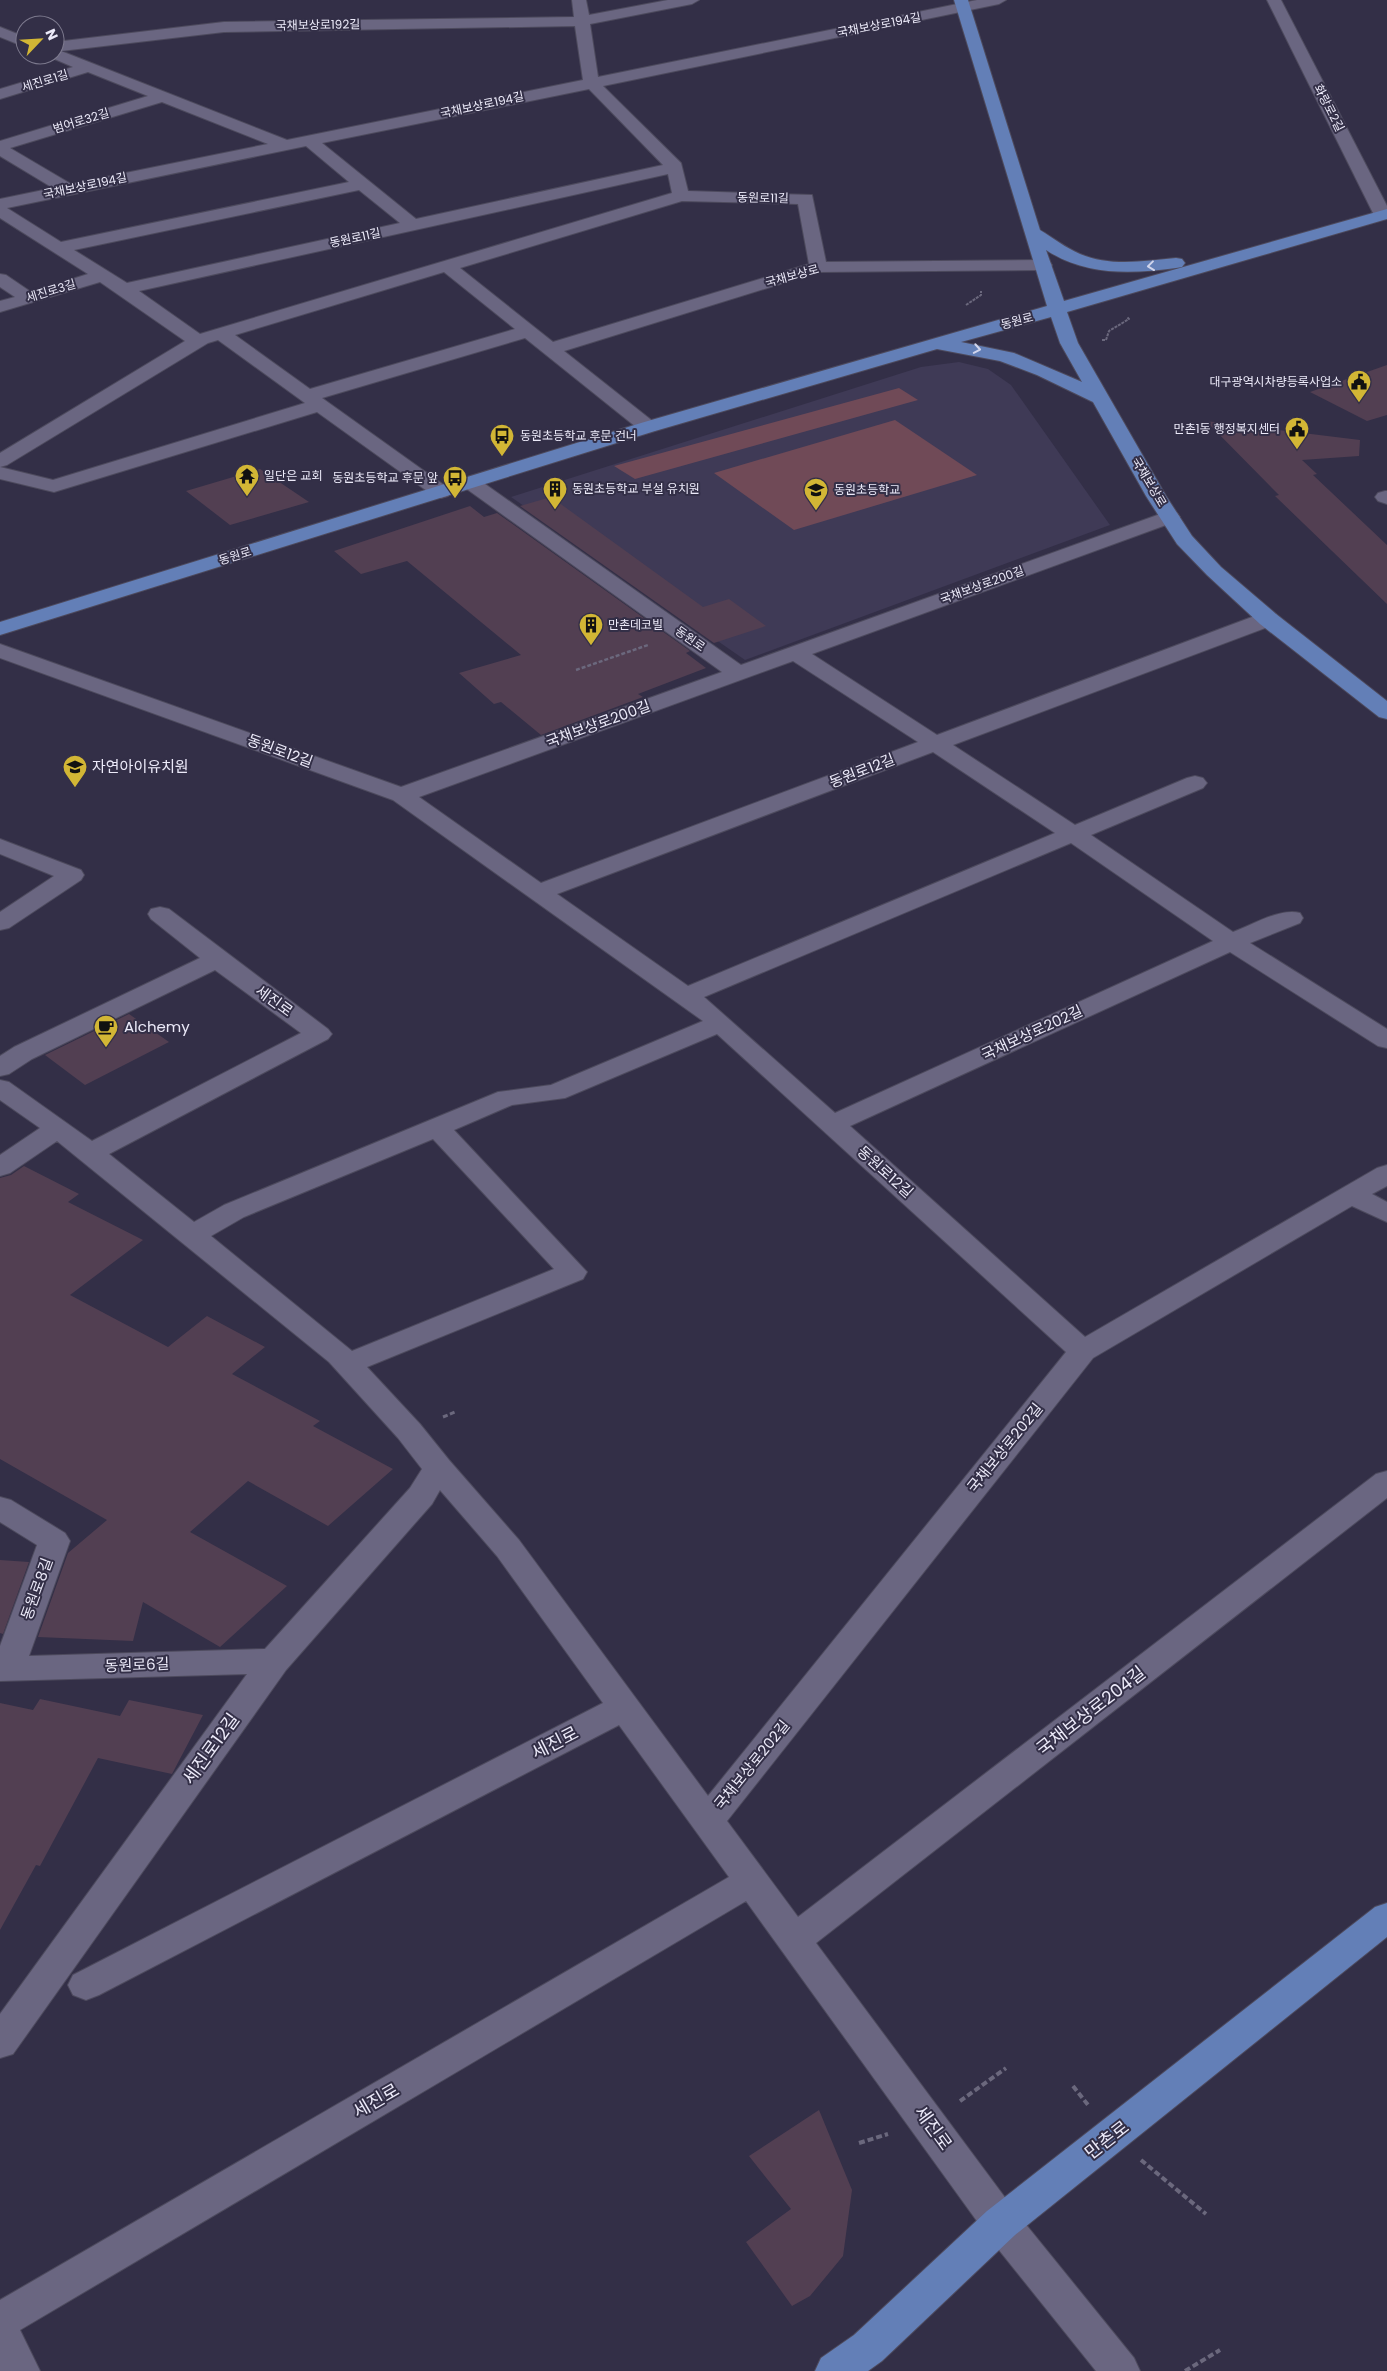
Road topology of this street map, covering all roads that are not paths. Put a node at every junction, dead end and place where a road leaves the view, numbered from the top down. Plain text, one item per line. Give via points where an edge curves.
1 (579, 0) edge
2 (692, 0) edge
3 (999, 0) edge
4 (1274, 0) edge
5 (962, 4) edge
6 (582, 21) junction
7 (0, 32) edge
8 (15, 38) edge
9 (65, 46) edge
10 (65, 58) edge
11 (89, 67) junction
12 (591, 82) junction
13 (0, 94) edge
14 (163, 97) junction
15 (308, 140) junction
16 (284, 145) junction
17 (0, 147) edge
18 (675, 167) junction
19 (362, 184) junction
20 (67, 189) junction
21 (681, 196) junction
22 (0, 204) edge
23 (0, 211) edge
24 (1385, 214) edge
25 (413, 226) junction
26 (1033, 234) junction
27 (56, 248) junction
28 (1252, 254) junction
29 (1043, 265) junction
30 (447, 266) junction
31 (818, 267) junction
32 (101, 276) junction
33 (0, 279) edge
34 (124, 290) junction
35 (29, 298) junction
36 (0, 307) edge
37 (1057, 311) junction
38 (529, 331) junction
39 (220, 333) junction
40 (198, 341) junction
41 (550, 349) junction
42 (911, 350) junction
43 (1100, 398) junction
44 (313, 400) junction
45 (648, 427) junction
46 (0, 460) edge
47 (0, 473) edge
48 (471, 483) junction
49 (441, 492) junction
50 (1170, 517) junction
51 (1268, 619) junction
52 (0, 629) edge
53 (0, 651) edge
54 (795, 652) junction
55 (738, 673) junction
56 (1387, 712) edge
57 (933, 744) junction
58 (1195, 783) dead end
59 (401, 795) junction
60 (1073, 834) junction
61 (0, 846) edge
62 (539, 892) junction
63 (160, 914) dead end
64 (1291, 918) dead end
65 (0, 923) edge
66 (1231, 942) junction
67 (217, 959) junction
68 (685, 996) junction
69 (720, 1023) junction
70 (1387, 1040) edge
71 (0, 1068) edge
72 (0, 1088) edge
73 (832, 1124) junction
74 (437, 1127) junction
75 (58, 1128) junction
76 (90, 1153) junction
77 (0, 1167) edge
78 (1387, 1174) edge
79 (1352, 1195) junction
80 (1387, 1213) edge
81 (192, 1234) junction
82 (1083, 1351) junction
83 (348, 1364) junction
84 (438, 1468) junction
85 (1387, 1482) edge
86 (0, 1508) edge
87 (274, 1661) junction
88 (4, 1669) edge
89 (625, 1708) junction
90 (707, 1820) junction
91 (752, 1881) junction
92 (1387, 1918) edge
93 (794, 1940) junction
94 (86, 1985) dead end
95 (0, 2043) edge
96 (1001, 2223) junction
97 (0, 2321) edge
98 (0, 2330) edge
99 (20, 2371) edge
100 (834, 2371) edge
101 (1120, 2371) edge

1 - 6 street
2 - 6 street
3 - 5 street
4 - 24 street, 화랑로2길
5 - 12 street, 국채보상로194길
5 - 26 main road, 국채보상로
6 - 9 street, 국채보상로192길 via 224,27
6 - 12 street
7 - 8 street
10 - 11 street
11 - 13 street, 세진로1길
11 - 14 street
12 - 15 street, 국채보상로194길
12 - 18 street
14 - 16 street
14 - 17 street, 범어로32길
15 - 16 street, 국채보상로194길
15 - 19 street
16 - 20 street, 국채보상로194길
17 - 20 street
18 - 21 street
18 - 25 street, 동원로11길
19 - 25 street
19 - 27 street
20 - 22 street, 국채보상로194길
21 - 30 street, 동원로11길
21 - 31 street, 동원로11길 via 806,199
23 - 27 street
24 - 28 main road, 동원로
25 - 34 street, 동원로11길
28 -> 26 main road via 1144,267 1109,267 1075,259
26 - 29 main road, 국채보상로
27 - 32 street
28 - 37 main road, 동원로
29 - 31 street, 국채보상로
29 - 37 main road, 국채보상로
30 - 38 street
30 - 39 street, 동원로11길
31 - 41 street, 국채보상로
32 - 34 street
32 - 35 street, 세진로3길
33 - 35 street
34 - 40 street
35 - 36 street, 세진로3길
37 - 42 main road, 동원로
37 - 43 main road, 국채보상로 via 1069,343
38 - 41 street
38 - 44 street
39 - 40 street, 동원로11길
39 - 44 street
40 - 46 street, 동원로11길
41 - 45 street
42 -> 43 main road via 972,347 998,353
42 - 45 main road, 동원로
43 - 50 main road, 국채보상로
44 - 47 street via 54,486
44 - 49 street
45 - 48 main road, 동원로
48 - 49 main road, 동원로
48 - 55 street, 동원로
49 - 52 main road, 동원로
50 - 51 main road, 국채보상로 via 1184,540
50 - 54 street, 국채보상로200길
51 - 56 main road, 국채보상로
51 - 57 street
53 - 59 street, 동원로12길
54 - 55 street, 국채보상로200길
54 - 57 street
55 - 59 street, 국채보상로200길
57 - 60 street
57 - 62 street, 동원로12길
58 - 60 street
59 - 62 street, 동원로12길
60 - 66 street
60 - 68 street
61 - 65 street via 72,875
62 - 68 street, 동원로12길
63 - 67 street
64 - 66 street, 국채보상로202길
66 - 70 street
66 - 73 street, 국채보상로202길
67 - 71 street via 22,1053
67 - 76 street, 세진로 via 319,1034
68 - 69 street, 동원로12길
69 - 73 street, 동원로12길
69 - 74 street via 556,1092 507,1098
72 - 75 street, 세진로
73 - 82 street, 동원로12길
74 - 81 street via 234,1211
74 - 83 street via 573,1272
75 - 76 street, 세진로
75 - 77 street
76 - 81 street, 세진로
78 - 79 street, 국채보상로202길
79 - 80 street
79 - 82 street, 국채보상로202길
81 - 83 street, 세진로
82 - 90 street, 국채보상로202길
83 - 84 street, 세진로
84 - 87 street, 세진로12길 via 421,1496
84 - 89 street, 세진로 via 508,1548
85 - 93 street, 국채보상로204길
86 - 88 street, 동원로8길 via 54,1541
87 - 88 street, 동원로6길
87 - 95 street, 세진로12길
89 - 90 street, 세진로
89 - 94 street, 세진로
90 - 91 street, 세진로
91 - 93 street, 세진로
91 - 97 street, 세진로
92 - 96 main road, 만촌로
93 - 96 street, 세진로
96 - 100 main road, 만촌로 via 868,2348
96 - 101 street, 세진로
98 - 99 street

